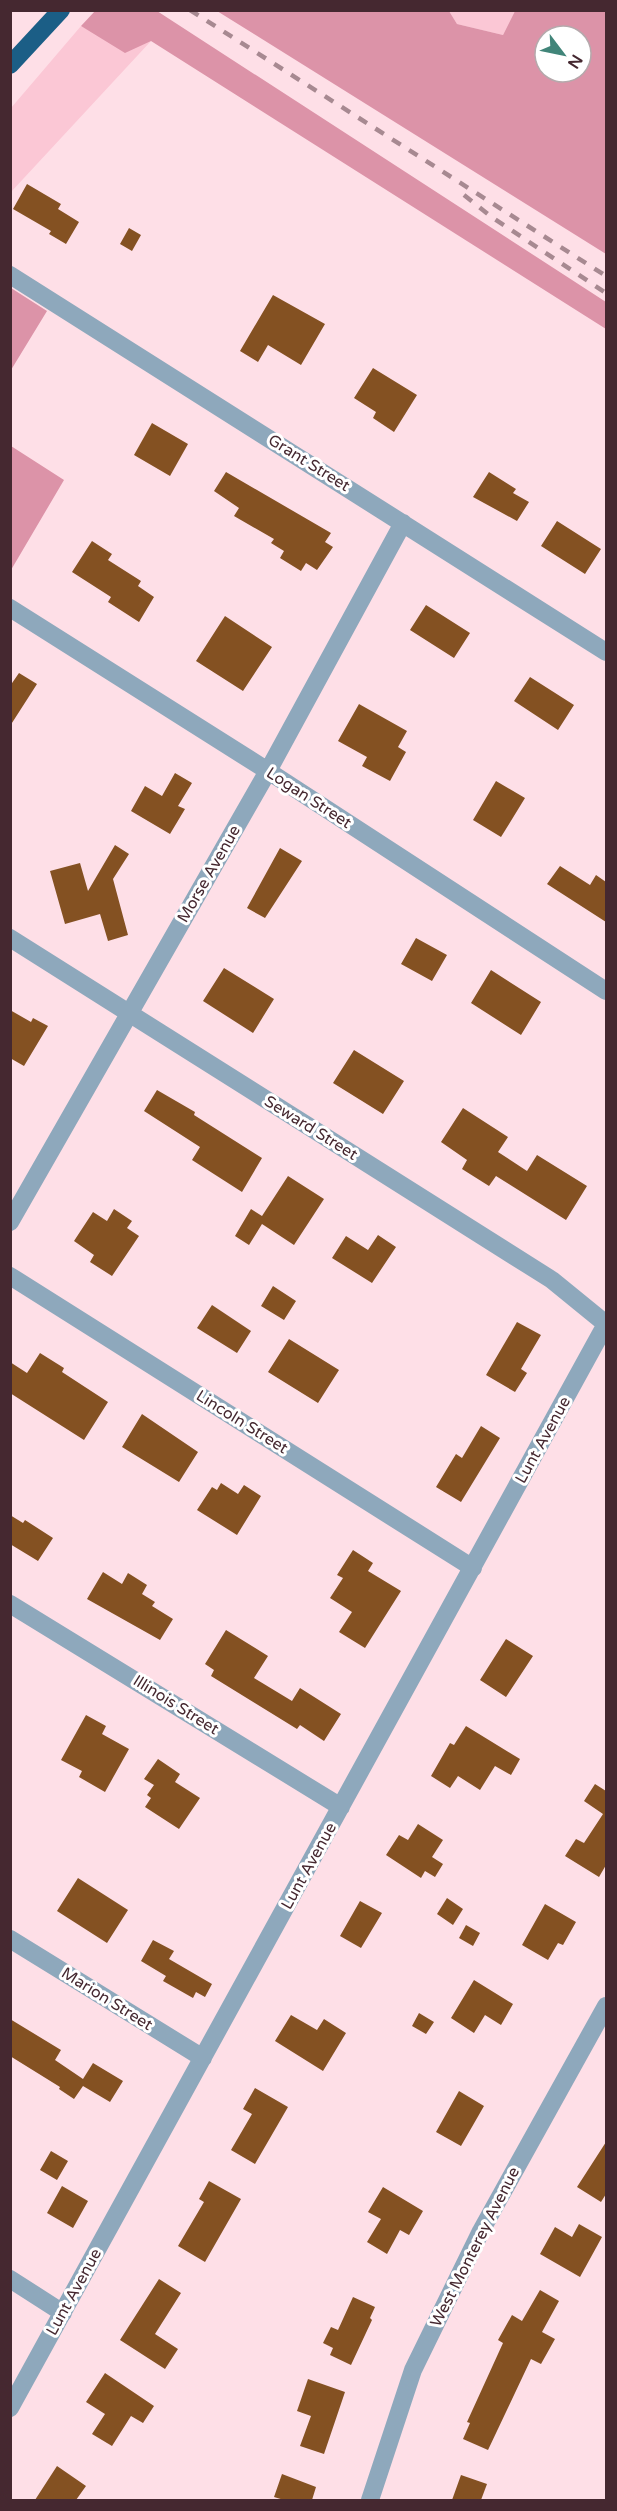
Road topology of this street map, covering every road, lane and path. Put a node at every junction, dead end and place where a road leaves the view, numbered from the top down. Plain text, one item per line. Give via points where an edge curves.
1 (61, 10) edge
2 (10, 65) edge
3 (10, 275) edge
4 (403, 523) junction
5 (10, 608) edge
6 (606, 652) edge
7 (268, 771) junction
8 (10, 938) edge
9 (606, 991) edge
10 (129, 1013) junction
11 (10, 1222) edge
12 (10, 1276) edge
13 (606, 1324) edge
14 (473, 1568) junction
15 (10, 1604) edge
16 (341, 1807) junction
17 (10, 1939) edge
18 (606, 2006) edge
19 (203, 2058) junction
20 (10, 2279) edge
21 (63, 2313) junction
22 (10, 2408) edge
23 (370, 2500) edge

1 - 2 highway
3 - 4 street, Grant Street
4 - 6 street, Grant Street
4 - 7 street, Morse Avenue
5 - 7 street, Logan Street
7 - 9 street, Logan Street
7 - 10 street, Morse Avenue
8 - 10 street, Seward Street
10 - 11 street, Morse Avenue
10 - 13 street, Seward Street via 552,1280
12 - 14 street, Lincoln Street
13 - 14 street, Lunt Avenue
14 - 16 street, Lunt Avenue
15 - 16 street, Illinois Street
16 - 19 street, Lunt Avenue
17 - 19 street, Marion Street
18 - 23 street, West Monterey Avenue via 481,2231 412,2370
19 - 21 street, Lunt Avenue
20 - 21 street
21 - 22 street, Lunt Avenue

